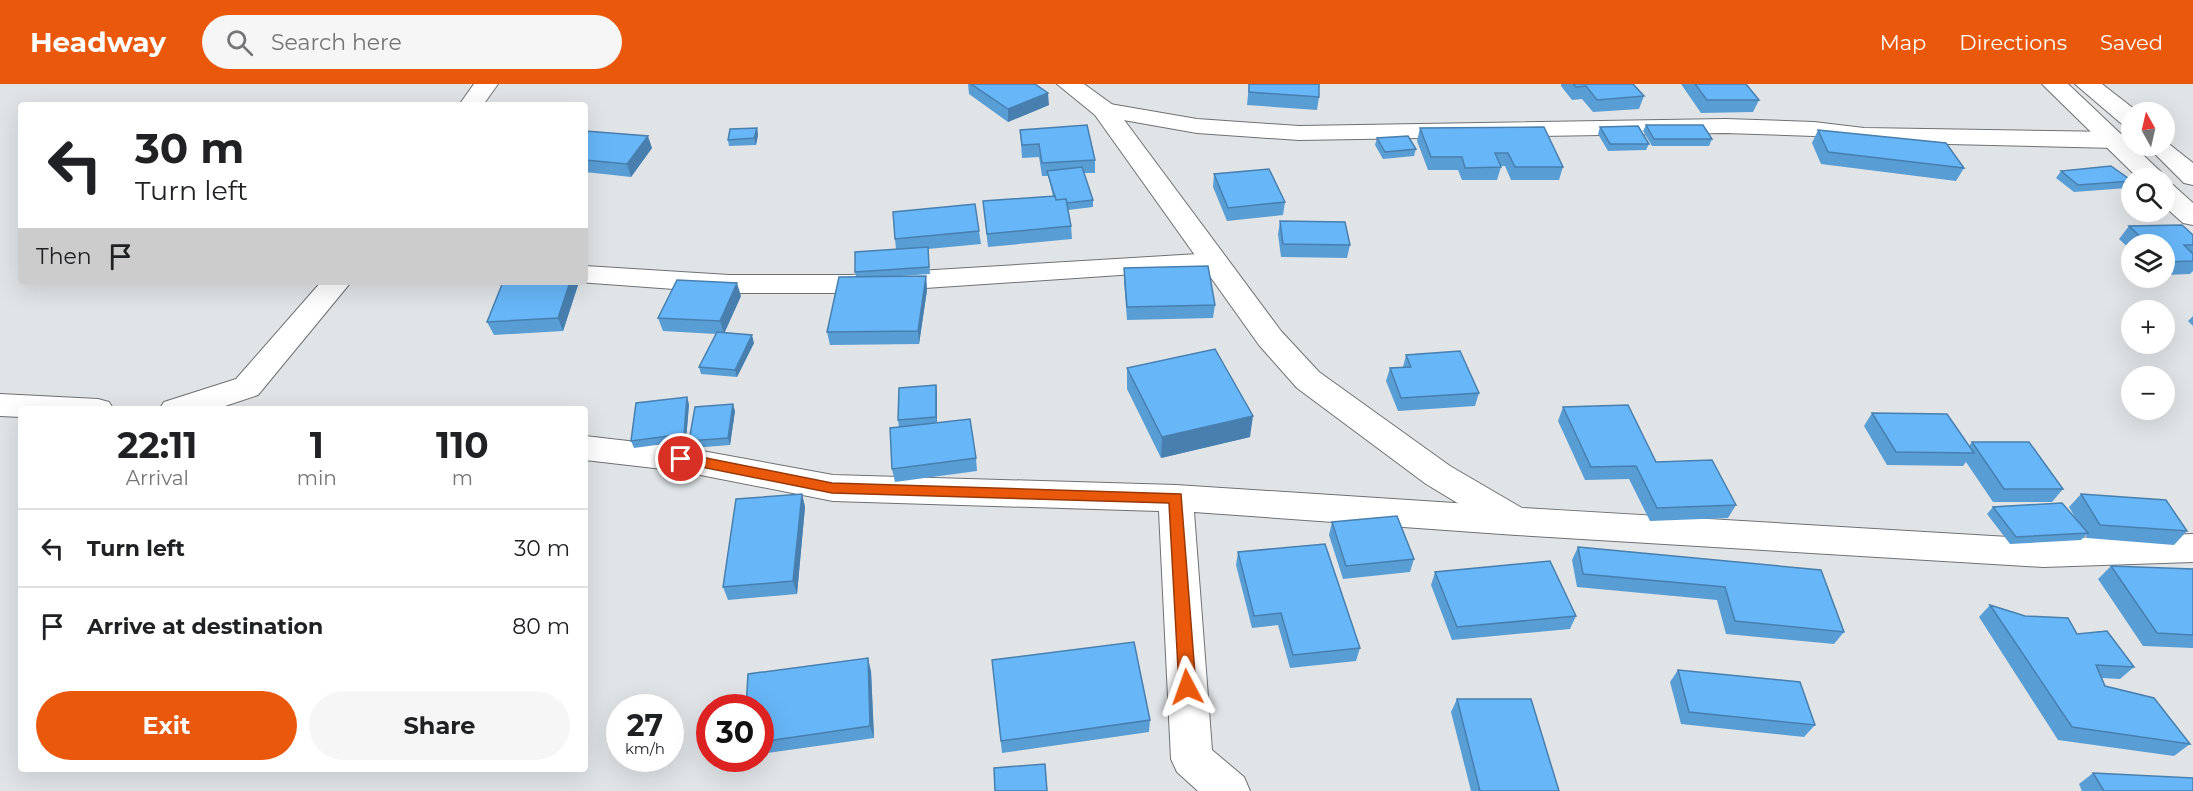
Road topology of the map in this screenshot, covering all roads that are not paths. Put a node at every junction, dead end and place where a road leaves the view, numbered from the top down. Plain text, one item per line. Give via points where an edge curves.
1 (486, 84) edge
2 (1069, 84) edge
3 (2054, 84) edge
4 (2087, 84) edge
5 (473, 102) edge
6 (1104, 110) junction
7 (2121, 111) edge
8 (2115, 140) junction
9 (2171, 156) edge
10 (2142, 168) edge
11 (2193, 177) edge
12 (2175, 201) edge
13 (2193, 217) edge
14 (1215, 262) junction
15 (588, 275) edge
16 (335, 285) edge
17 (252, 398) edge
18 (0, 405) edge
19 (20, 406) edge
20 (201, 406) edge
21 (588, 448) edge
22 (1176, 498) junction
23 (1516, 521) junction
24 (2193, 548) edge
25 (1229, 791) edge

1 - 5 street
2 - 6 street
3 - 8 street
4 - 7 street
6 - 8 street via 1197,126 1299,133 1725,126 1864,135
6 - 14 street
8 - 10 street
9 - 11 street
12 - 13 street
14 - 15 street via 851,284 729,284
14 - 23 street via 1270,338 1308,380 1386,440
16 - 17 street
17 - 20 street
18 - 19 street
21 - 22 street via 681,459 832,488
22 - 23 street
22 - 25 street via 1192,759
23 - 24 street via 2043,553

